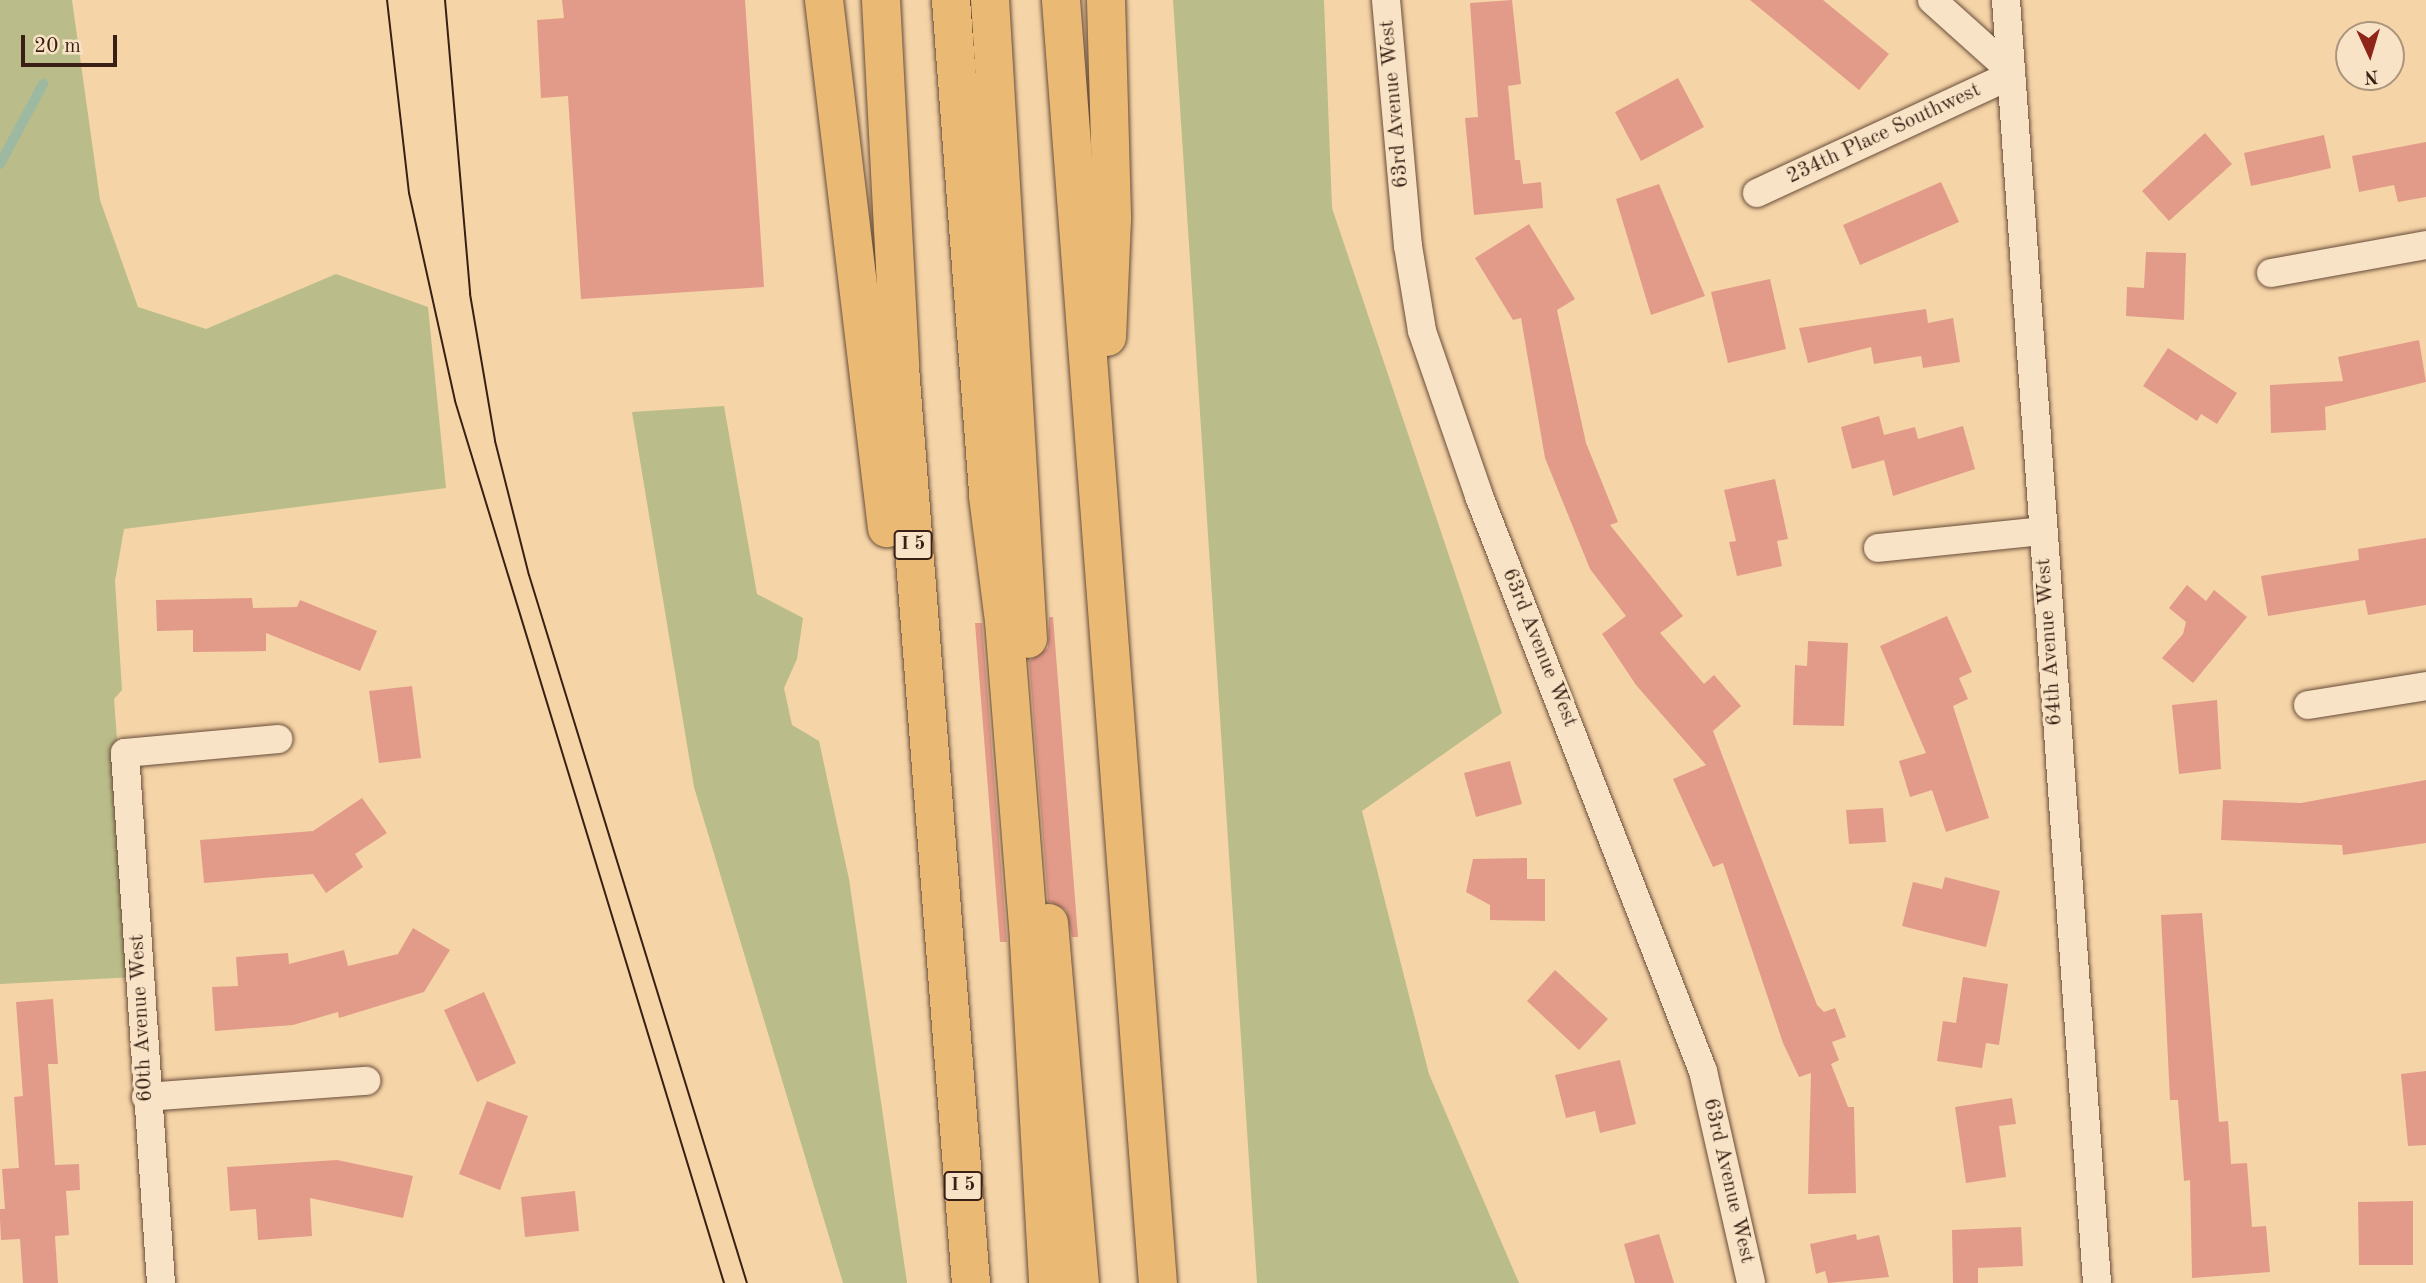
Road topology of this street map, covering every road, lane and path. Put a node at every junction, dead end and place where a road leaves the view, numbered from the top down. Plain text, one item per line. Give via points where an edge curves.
1 (824, 0) edge
2 (881, 0) edge
3 (951, 0) edge
4 (990, 0) edge
5 (1061, 0) edge
6 (1106, 0) edge
7 (1386, 0) edge
8 (1932, 0) edge
9 (2006, 0) edge
10 (2011, 73) junction
11 (1757, 193) dead end
12 (2426, 245) edge
13 (2271, 273) dead end
14 (1100, 525) junction
15 (2042, 531) junction
16 (1878, 548) dead end
17 (2426, 686) edge
18 (2308, 705) dead end
19 (278, 738) dead end
20 (366, 1081) dead end
21 (955, 1090) junction
22 (146, 1097) junction
23 (161, 1283) edge
24 (971, 1283) edge
25 (1048, 1283) edge
26 (1080, 1283) edge
27 (1158, 1283) edge
28 (1751, 1283) edge
29 (2097, 1283) edge

1 - 21 highway
2 - 21 highway, I 5 via 901,381
3 - 25 highway via 988,496 1004,621 1029,941
4 - 26 highway via 1029,646
5 - 14 highway
6 - 14 highway via 1112,219
7 - 28 street, 63rd Avenue West via 1408,246 1422,331 1479,496 1703,1071
8 - 10 street
9 - 10 street, 64th Avenue West
10 - 11 street, 234th Place Southwest
10 - 15 street, 64th Avenue West
12 - 13 street
14 - 27 highway
15 - 16 street
15 - 29 street, 64th Avenue West
17 - 18 street
19 - 22 street, 60th Avenue West via 125,754
20 - 22 street
21 - 24 highway, I 5
22 - 23 street, 60th Avenue West

